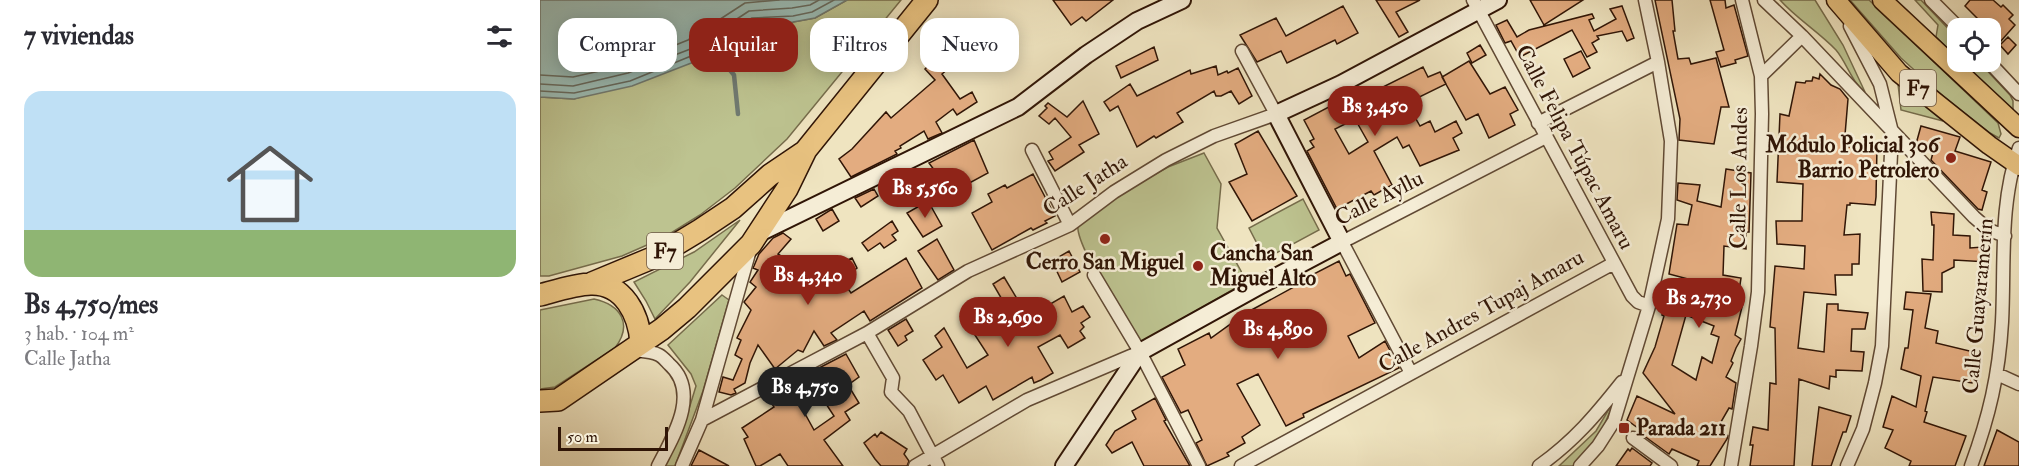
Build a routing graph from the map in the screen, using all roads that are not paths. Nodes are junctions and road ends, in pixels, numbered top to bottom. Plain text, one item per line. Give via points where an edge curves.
1 (927, 0) edge
2 (1182, 0) edge
3 (1498, 0) edge
4 (1645, 0) edge
5 (1742, 0) edge
6 (1764, 0) edge
7 (1834, 0) edge
8 (1882, 0) edge
9 (1931, 0) edge
10 (1475, 6) edge
11 (1949, 18) edge
12 (1802, 36) junction
13 (1242, 51) dead end
14 (1658, 62) junction
15 (1998, 72) edge
16 (1761, 76) junction
17 (2019, 94) edge
18 (1276, 114) junction
19 (1538, 123) junction
20 (2019, 128) edge
21 (1892, 132) junction
22 (1546, 137) junction
23 (807, 150) junction
24 (1032, 150) dead end
25 (2017, 159) edge
26 (1070, 225) junction
27 (2005, 236) junction
28 (754, 239) junction
29 (1342, 242) junction
30 (1614, 263) junction
31 (1094, 275) dead end
32 (592, 283) junction
33 (540, 295) edge
34 (1649, 306) junction
35 (867, 333) junction
36 (636, 346) junction
37 (1140, 352) junction
38 (1411, 373) junction
39 (1997, 374) junction
40 (1626, 377) junction
41 (2019, 384) edge
42 (549, 400) edge
43 (540, 414) edge
44 (702, 420) junction
45 (1633, 438) dead end
46 (935, 461) edge
47 (658, 466) edge
48 (682, 466) edge
49 (915, 466) edge
50 (1064, 466) edge
51 (1199, 466) edge
52 (1241, 466) edge
53 (1539, 466) edge
54 (1580, 466) edge
55 (1671, 466) edge
56 (1731, 466) edge
57 (1847, 466) edge
58 (1971, 466) edge

1 - 23 highway, F7
2 - 28 street via 1128,27 1018,107
3 - 10 street, Calle Jatha
4 - 14 street
5 - 16 street, Calle Los Andes
6 - 12 street
7 - 21 street via 1880,84
7 - 25 main road, F7 via 1899,73 1989,145
8 - 20 main road, F7
9 - 11 street
10 - 18 street, Calle Jatha via 1341,84
10 - 19 street, Calle Felipa Túpac Amaru
12 - 16 street
12 - 21 street
13 - 18 street
14 - 19 street
14 - 34 street via 1671,141 1668,219
15 - 17 street
16 - 56 street, Calle Los Andes via 1758,292
18 - 26 street, Calle Jatha via 1214,136 1166,160
18 - 29 street
19 - 22 street, Calle Felipa Túpac Amaru
21 - 27 street via 1974,217 1989,230
21 - 57 street via 1881,346 1863,429
22 - 29 street, Calle Ayllu
22 - 30 street, Calle Felipa Túpac Amaru
23 - 28 highway, F7
23 - 32 highway, F7 via 700,230 657,256
24 - 26 street
25 - 27 street, Calle Guayaramerín via 2009,185
26 - 35 street, Calle Jatha via 968,271
27 - 39 street, Calle Guayaramerín
28 - 36 highway, F7 via 687,308
28 - 44 street
29 - 37 street, Calle Ayllu
29 - 38 street
30 - 34 street, Calle Felipa Túpac Amaru via 1632,296
30 - 38 street, Calle Andres Tupaj Amaru
31 - 37 street
32 - 33 highway, F7
32 - 36 highway via 624,297 636,318
34 - 40 street
35 - 44 street, Calle Jatha
35 - 46 street via 893,378 891,392 909,411
36 - 42 highway, F7
36 - 47 street via 659,355 674,368 685,397 681,416
37 - 46 street, Calle Ayllu via 1028,400
37 - 50 street
37 - 51 street
38 - 52 street, Calle Andres Tupaj Amaru
39 - 41 street
39 - 58 street, Calle Guayaramerín via 1987,421
40 - 53 street via 1587,426
40 - 54 street via 1614,421
42 - 43 street, F7
44 - 48 street
45 - 55 street
46 - 49 street, Calle Ayllu

